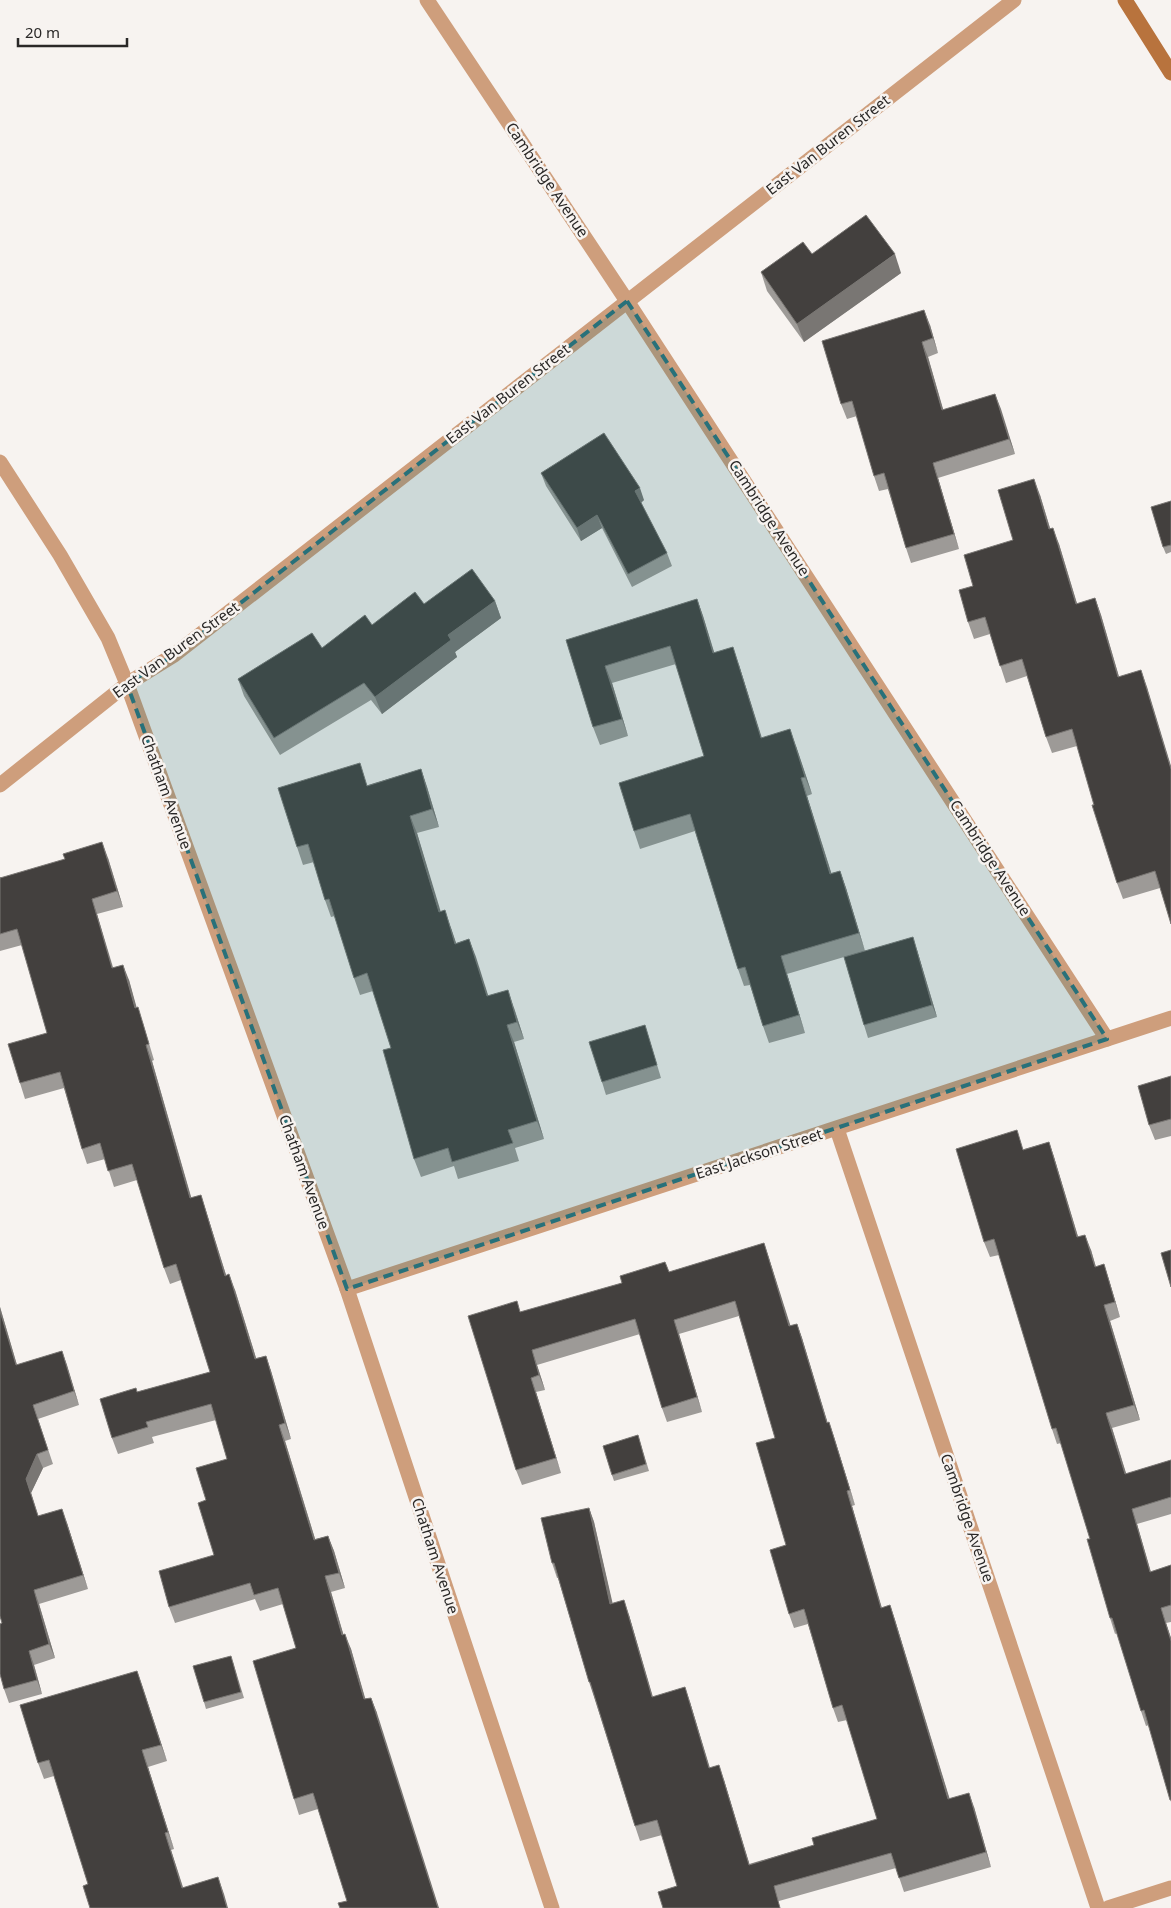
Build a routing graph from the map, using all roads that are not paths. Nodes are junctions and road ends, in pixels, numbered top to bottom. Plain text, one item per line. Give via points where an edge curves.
1 (427, 0) edge
2 (1014, 0) edge
3 (1125, 0) edge
4 (1171, 73) edge
5 (627, 301) junction
6 (0, 462) edge
7 (127, 684) junction
8 (0, 785) edge
9 (1171, 1018) edge
10 (1108, 1038) junction
11 (837, 1129) junction
12 (346, 1289) junction
13 (1171, 1888) edge
14 (552, 1908) edge
15 (1098, 1908) edge
16 (1108, 1908) edge

1 - 5 street, Cambridge Avenue
2 - 5 street, East Van Buren Street
3 - 4 main road
5 - 7 street, East Van Buren Street via 174,655
5 - 10 street, Cambridge Avenue
6 - 7 street, Chatham Avenue via 108,638
7 - 8 street, East Van Buren Street
7 - 12 street, Chatham Avenue
9 - 10 street, East Jackson Street
10 - 11 street, East Jackson Street
11 - 12 street, East Jackson Street
11 - 15 street, Cambridge Avenue
12 - 14 street, Chatham Avenue
13 - 16 street

